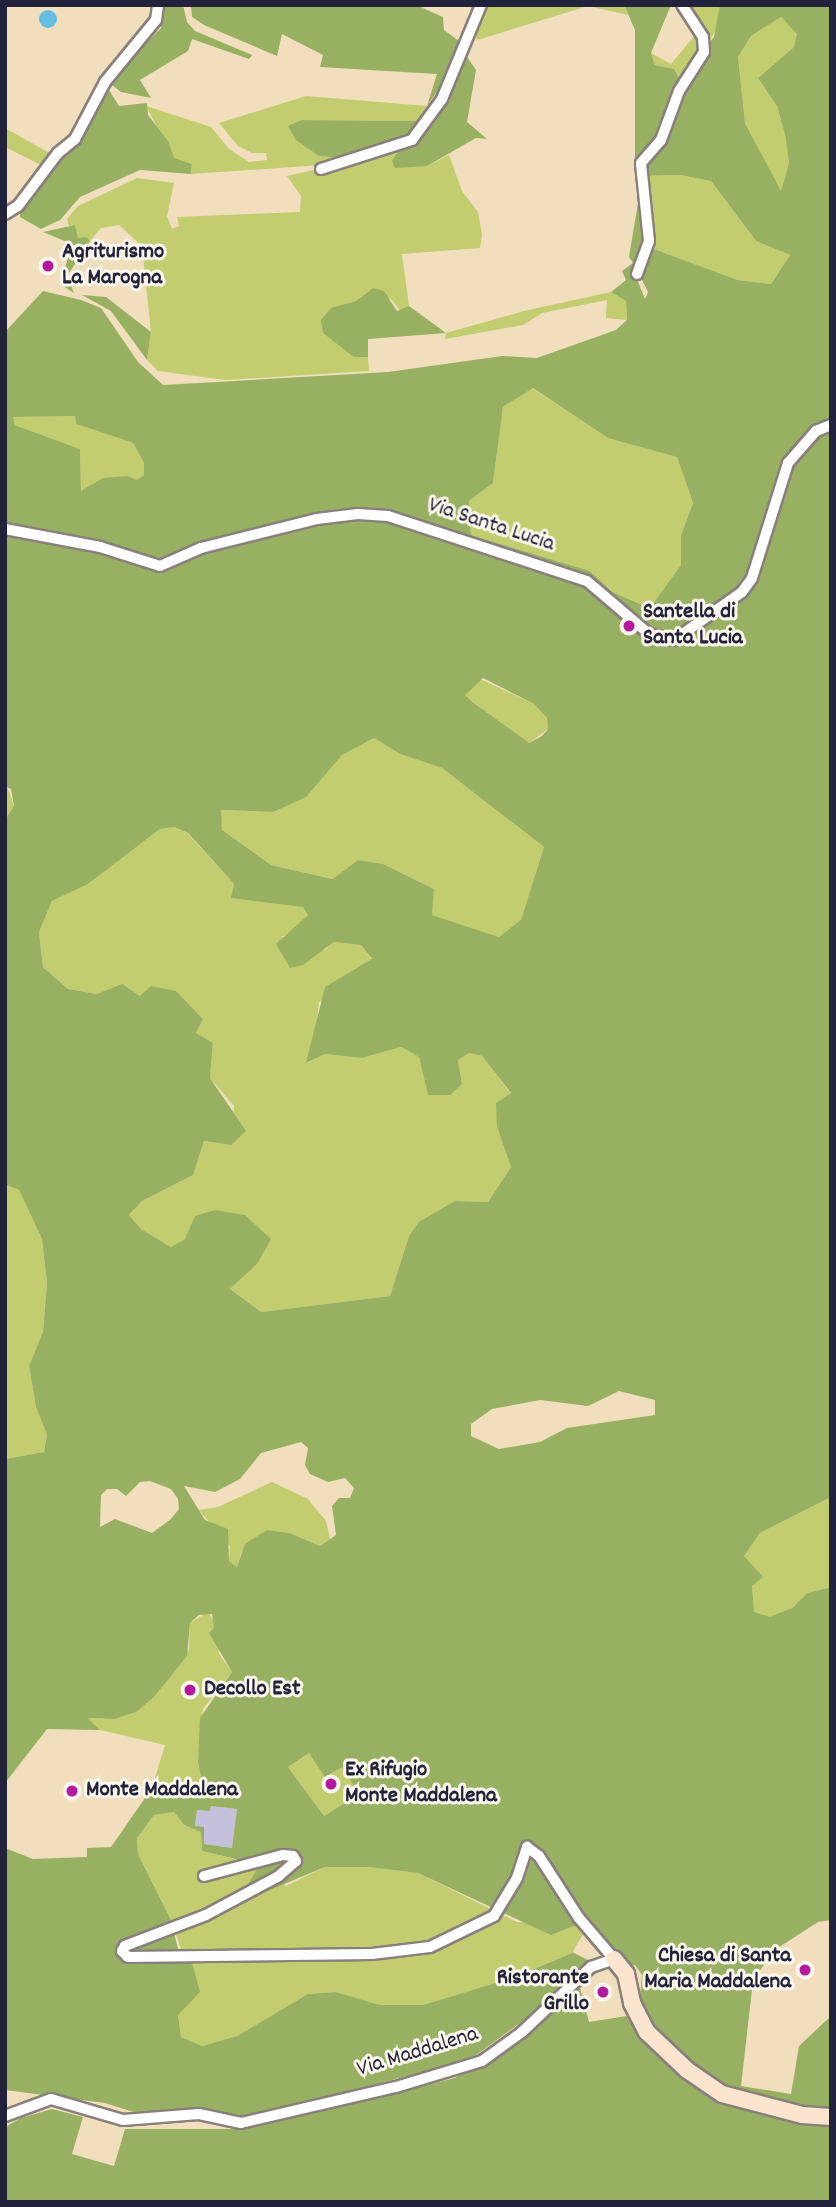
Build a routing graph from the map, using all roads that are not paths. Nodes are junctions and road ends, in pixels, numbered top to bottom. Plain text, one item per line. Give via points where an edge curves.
1 (158, 5) edge
2 (481, 5) edge
3 (682, 5) edge
4 (321, 169) dead end
5 (5, 214) edge
6 (637, 274) dead end
7 (831, 425) edge
8 (5, 529) edge
9 (204, 1876) dead end
10 (614, 1959) junction
11 (5, 2116) edge
12 (831, 2117) edge

1 - 5 street via 156,20 105,82 75,139 58,153 19,206
2 - 4 street via 442,99 412,140
3 - 6 street via 703,37 704,52 679,91 661,140 642,163 649,241
7 - 8 street, Via Santa Lucia via 816,431 788,463 752,578 742,592 674,640 649,634 587,581 388,516 317,519 201,548 160,566 100,547
9 - 10 street via 283,1855 296,1861 279,1877 206,1915 122,1951 128,1957 372,1954 430,1947 494,1916 517,1878 523,1851 530,1847
10 - 11 street, Via Maddalena via 591,1967 522,2032 482,2062 396,2087 241,2123 199,2114 123,2120 51,2099
10 - 12 street via 626,1974 632,2003 648,2032 687,2070 722,2094 802,2115

